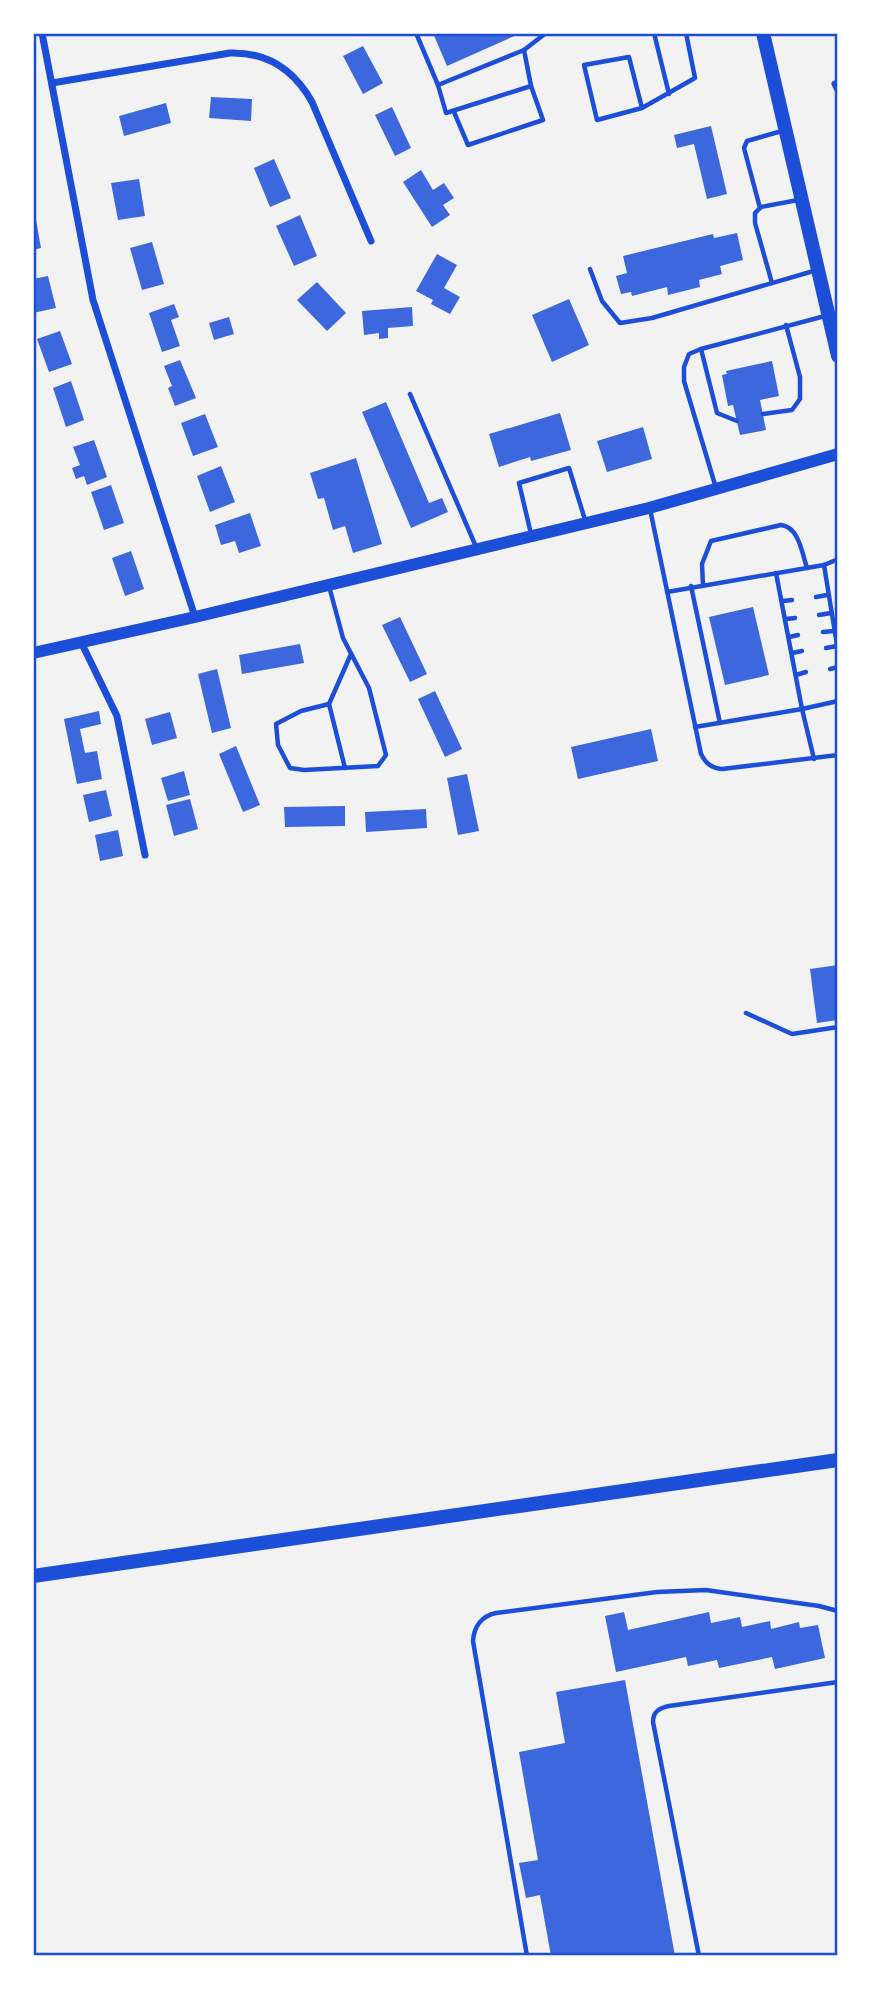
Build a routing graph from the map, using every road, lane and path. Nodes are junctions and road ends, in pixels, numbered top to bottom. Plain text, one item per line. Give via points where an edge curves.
1 (42, 33) edge
2 (416, 33) edge
3 (546, 33) edge
4 (654, 33) edge
5 (686, 33) edge
6 (763, 33) edge
7 (524, 50) junction
8 (52, 83) junction
9 (438, 85) junction
10 (531, 86) junction
11 (669, 94) junction
12 (642, 108) junction
13 (454, 112) junction
14 (786, 130) junction
15 (802, 199) junction
16 (760, 208) junction
17 (371, 241) dead end
18 (590, 269) dead end
19 (818, 270) junction
20 (772, 283) junction
21 (828, 315) junction
22 (786, 325) junction
23 (701, 349) junction
24 (838, 356) edge
25 (410, 394) dead end
26 (763, 414) dead end
27 (737, 421) dead end
28 (838, 454) edge
29 (716, 489) junction
30 (649, 508) junction
31 (586, 524) junction
32 (531, 537) junction
33 (477, 550) junction
34 (838, 558) edge
35 (824, 565) junction
36 (807, 568) junction
37 (776, 573) junction
38 (329, 585) junction
39 (703, 585) junction
40 (691, 586) junction
41 (667, 592) junction
42 (827, 595) junction
43 (816, 597) dead end
44 (792, 600) dead end
45 (783, 601) junction
46 (831, 613) junction
47 (819, 615) dead end
48 (195, 617) junction
49 (795, 618) dead end
50 (786, 619) junction
51 (834, 631) junction
52 (823, 632) dead end
53 (798, 635) dead end
54 (789, 636) junction
55 (81, 641) junction
56 (826, 648) dead end
57 (837, 649) edge
58 (802, 651) dead end
59 (33, 653) edge
60 (792, 653) junction
61 (351, 654) junction
62 (838, 667) edge
63 (830, 668) dead end
64 (806, 672) dead end
65 (796, 675) junction
66 (838, 701) edge
67 (328, 704) junction
68 (802, 709) junction
69 (720, 723) junction
70 (695, 727) junction
71 (838, 755) edge
72 (814, 759) junction
73 (345, 768) junction
74 (145, 855) dead end
75 (746, 1013) dead end
76 (838, 1027) edge
77 (838, 1460) edge
78 (33, 1576) edge
79 (838, 1611) edge
80 (838, 1682) edge
81 (527, 1956) edge
82 (699, 1956) edge

1 - 8 street
2 - 9 lane
3 - 7 lane
4 - 11 lane
5 - 11 lane via 695,78
6 - 14 main road
7 - 9 lane
7 - 10 lane
8 - 17 street via 230,53 274,61 307,92
8 - 48 street via 93,300
9 - 13 lane via 446,113
10 - 13 lane
10 - 13 lane via 543,120 468,145
11 - 12 lane
12 - 12 lane via 597,120 584,65 629,57
14 - 15 main road
14 - 16 lane via 747,141 744,148
15 - 16 lane
15 - 19 main road
16 - 20 lane via 755,223
18 - 20 lane via 601,301 620,323
19 - 20 lane
19 - 21 main road
21 - 22 lane
21 - 24 main road
22 - 23 lane
22 - 26 lane via 800,377 800,399 792,410
23 - 27 lane via 717,413
23 - 29 lane via 689,354 684,381
25 - 33 lane
28 - 29 street
29 - 30 street
30 - 31 street
30 - 41 lane
31 - 32 street
31 - 32 lane via 569,468 519,483
32 - 33 street
33 - 38 street
34 - 35 lane
35 - 36 lane
35 - 42 lane
36 - 37 lane
36 - 39 lane via 795,532 780,525 711,541 702,564
37 - 39 lane
37 - 45 lane
38 - 48 street
38 - 61 lane
39 - 40 lane
40 - 41 lane
40 - 69 lane
41 - 70 lane
42 - 43 lane
42 - 46 lane
44 - 45 lane
45 - 50 lane
46 - 47 lane
46 - 51 lane
48 - 55 street
49 - 50 lane
50 - 54 lane
51 - 52 lane
51 - 57 lane
53 - 54 lane
54 - 60 lane
55 - 59 street
55 - 74 street via 117,716
56 - 57 lane
58 - 60 lane
60 - 65 lane
61 - 67 lane
61 - 73 lane via 369,688 387,755 378,766
62 - 63 lane
64 - 65 lane
65 - 68 lane
66 - 68 lane
67 - 73 lane
67 - 73 lane via 276,724 278,746 290,768
68 - 69 lane
68 - 72 lane
69 - 70 lane
70 - 72 lane via 702,756 717,769
71 - 72 lane
75 - 76 lane via 792,1034
77 - 78 main road
79 - 81 lane via 681,1590 496,1613 478,1624 473,1641
80 - 82 lane via 670,1706 655,1713 653,1722

